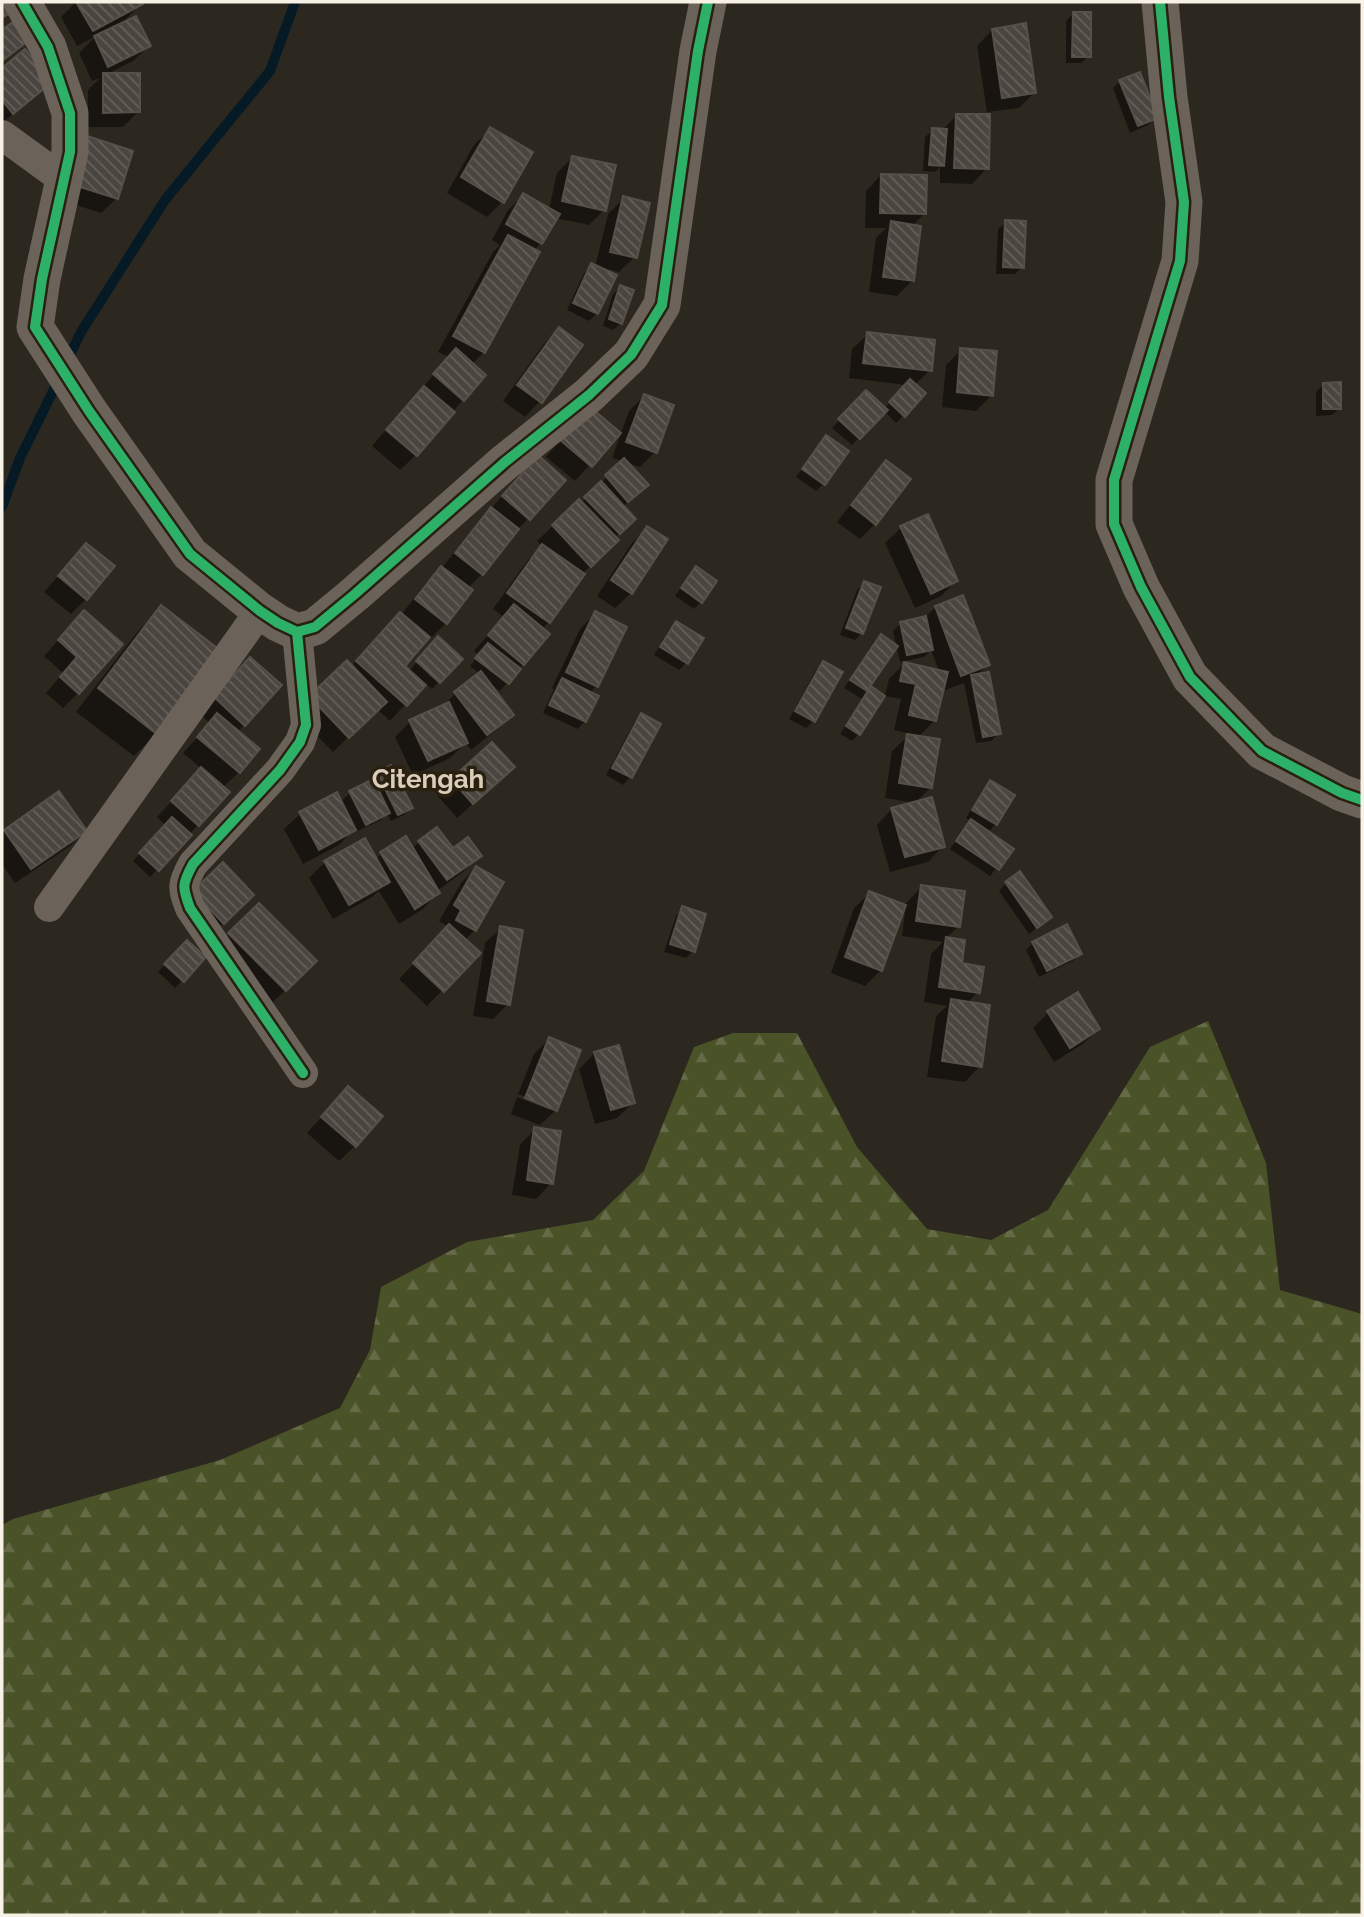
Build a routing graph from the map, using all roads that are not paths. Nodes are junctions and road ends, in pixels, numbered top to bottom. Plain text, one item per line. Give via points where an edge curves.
1 (22, 2) edge
2 (708, 2) edge
3 (1160, 2) edge
4 (2, 135) edge
5 (64, 180) junction
6 (260, 611) junction
7 (297, 632) junction
8 (1362, 800) edge
9 (49, 908) dead end
10 (303, 1073) dead end

1 - 5 street via 48,47 70,113
2 - 7 street via 662,305 631,355 589,396 505,462 355,594 314,627
3 - 8 street via 1184,202 1180,261 1114,480 1114,524 1141,587 1190,677 1262,751
4 - 5 street
5 - 6 street via 35,327 190,554
6 - 7 street
6 - 9 street
7 - 10 street via 306,725 300,742 183,881 190,908

